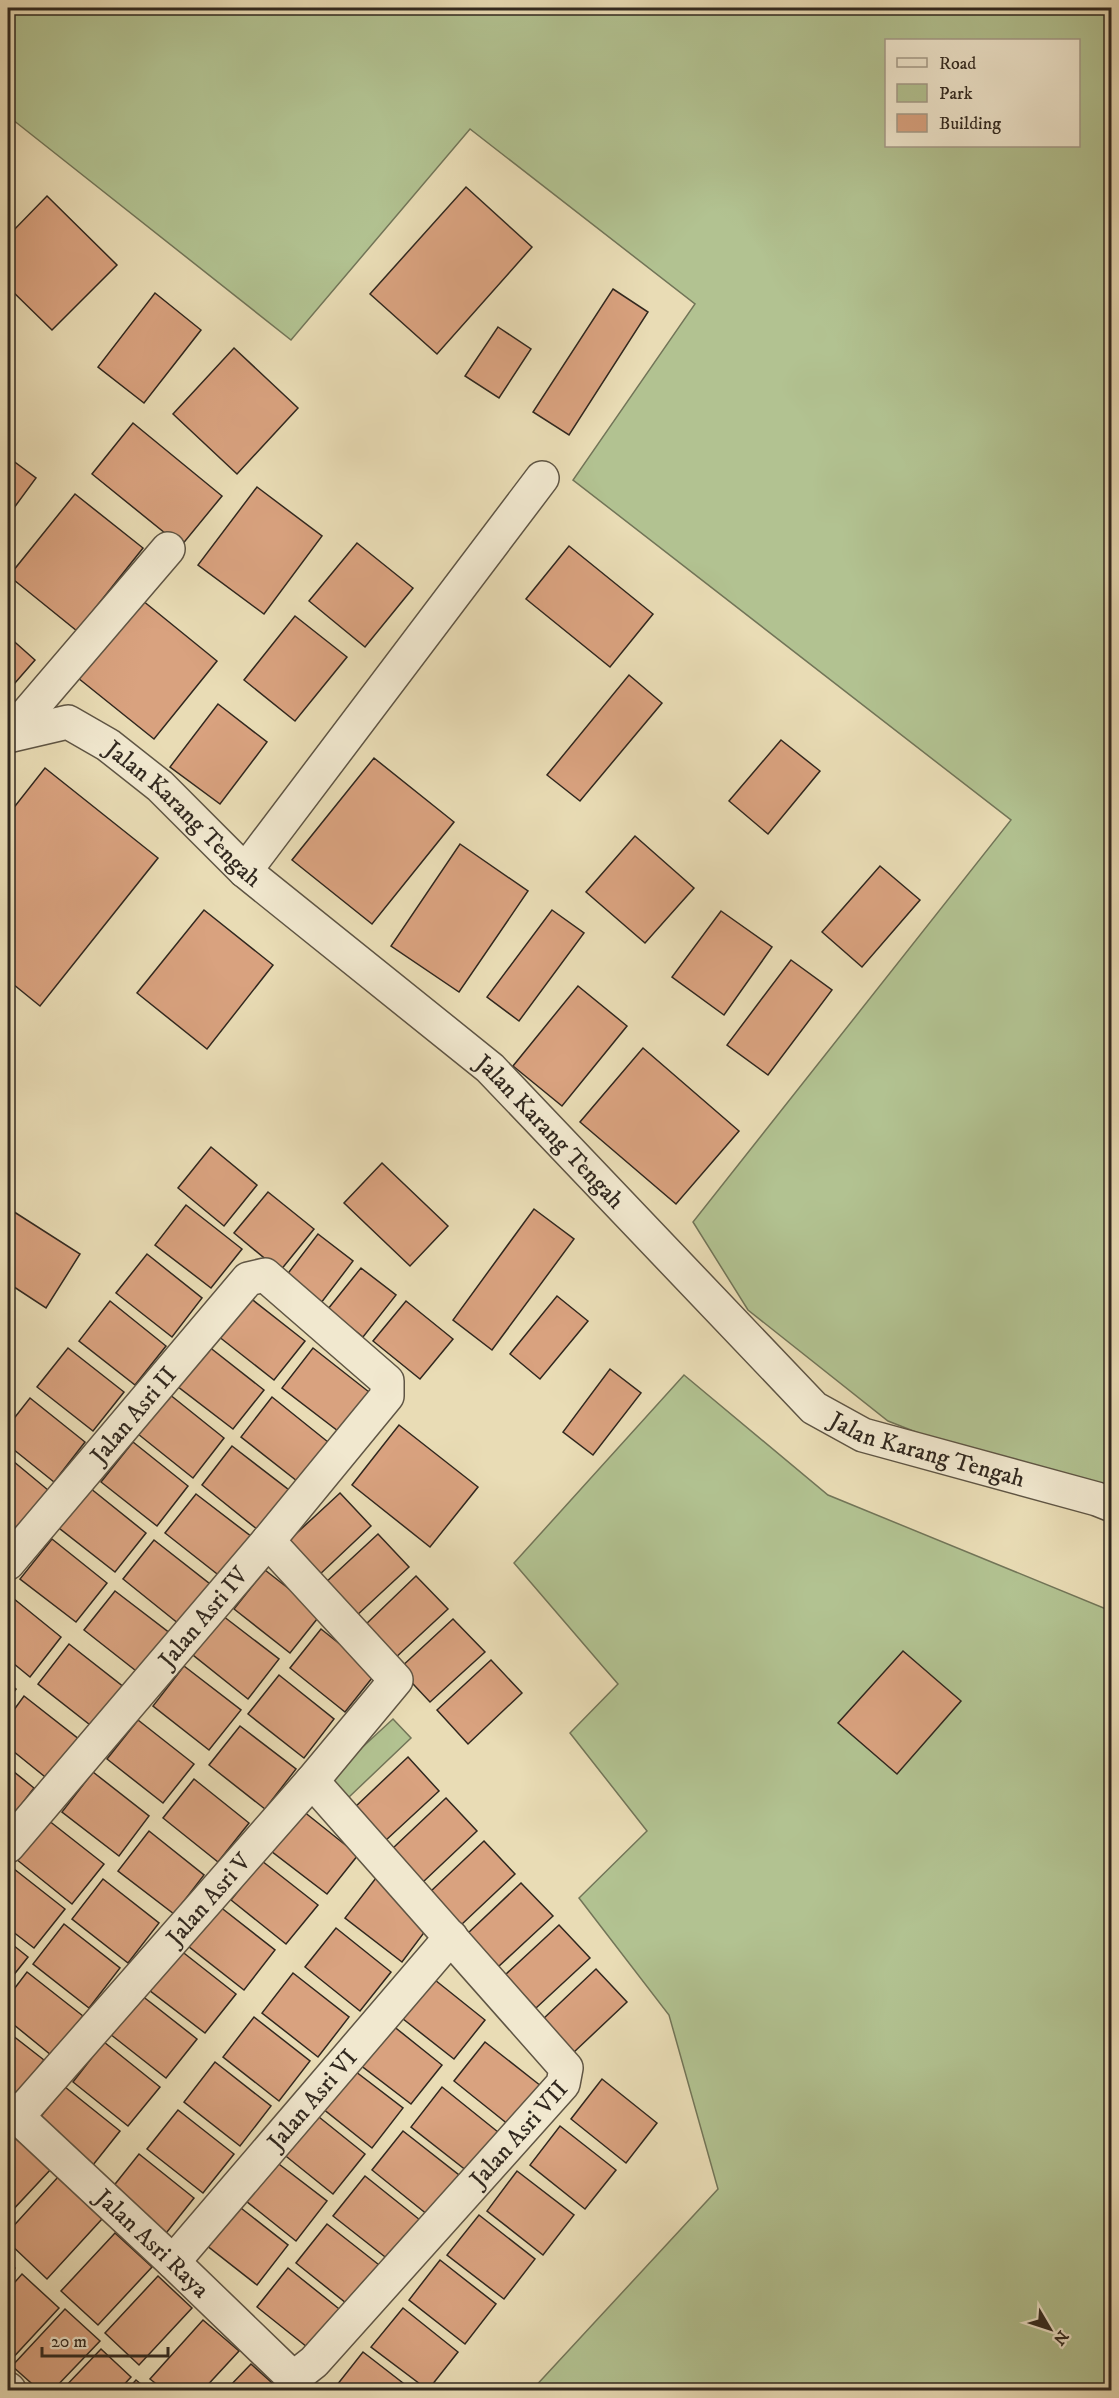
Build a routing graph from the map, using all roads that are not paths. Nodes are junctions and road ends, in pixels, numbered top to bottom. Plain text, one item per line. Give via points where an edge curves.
1 (542, 478) dead end
2 (168, 549) dead end
3 (8, 736) edge
4 (246, 871) junction
5 (387, 1381) joint
6 (1112, 1506) edge
7 (268, 1541) junction
8 (8, 1563) edge
9 (312, 1781) junction
10 (8, 1846) edge
11 (451, 1937) junction
12 (12, 2112) edge
13 (174, 2262) junction
14 (300, 2373) joint

1 - 4 street
2 - 3 street
3 - 4 street, Jalan Karang Tengah via 68,722 108,745 160,786
4 - 6 street, Jalan Karang Tengah via 490,1068 814,1408 863,1435
5 - 7 street, Jalan Asri IV via 387,1396
5 - 8 street, Jalan Asri II via 265,1275 248,1279
7 - 9 street, Jalan Asri V via 396,1680
7 - 10 street, Jalan Asri IV
9 - 11 street, Jalan Asri VII
9 - 12 street, Jalan Asri V
11 - 13 street, Jalan Asri VI
11 - 14 street, Jalan Asri VII via 566,2068 563,2084
12 - 13 street, Jalan Asri Raya
13 - 14 street, Jalan Asri Raya via 288,2373

